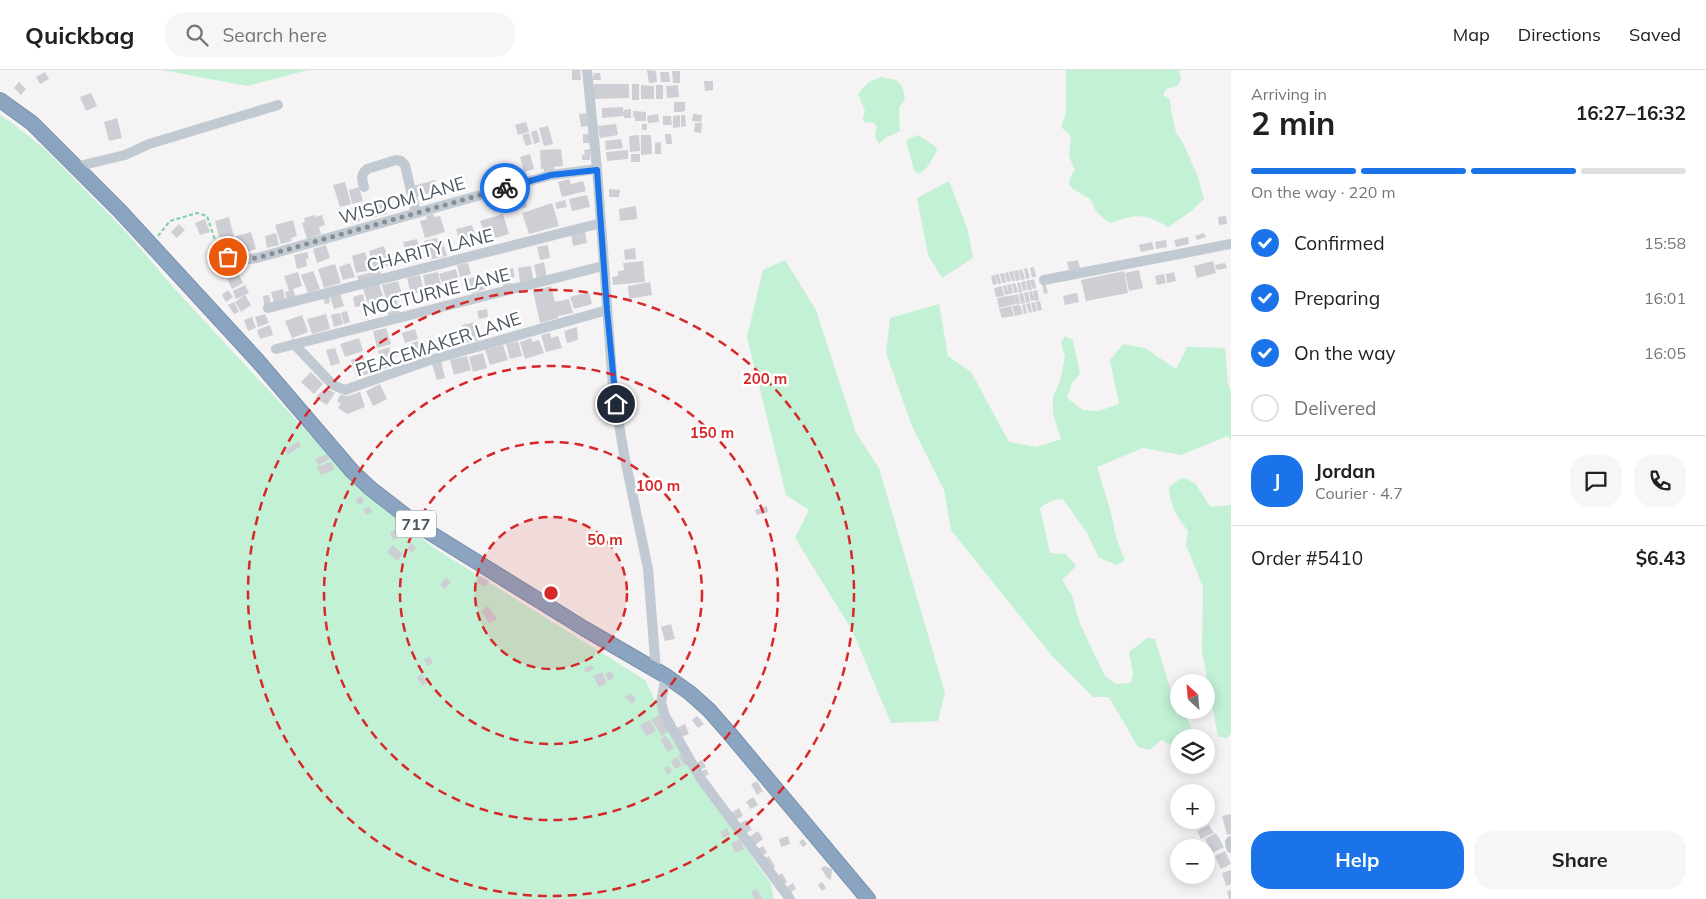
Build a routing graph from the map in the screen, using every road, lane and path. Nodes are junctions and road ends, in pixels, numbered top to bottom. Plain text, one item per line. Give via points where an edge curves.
1 (586, 70) edge
2 (0, 100) edge
3 (278, 105) dead end
4 (75, 167) junction
5 (597, 170) junction
6 (364, 187) dead end
7 (416, 213) junction
8 (601, 223) junction
9 (1231, 244) edge
10 (152, 245) junction
11 (218, 249) joint
12 (604, 266) junction
13 (1044, 280) dead end
14 (268, 308) dead end
15 (607, 310) junction
16 (294, 344) junction
17 (276, 349) dead end
18 (661, 673) junction
19 (1231, 840) edge
20 (1231, 848) edge
21 (790, 899) edge
22 (868, 899) edge

1 - 5 street
2 - 4 highway, 717 via 32,123
3 - 4 street via 149,144 125,155
4 - 10 highway, 717
5 - 7 street, WISDOM LANE via 551,175
5 - 8 street
6 - 7 street via 362,177 367,169 401,161 405,165
7 - 11 street, WISDOM LANE via 257,258 242,260 228,257
8 - 12 street
8 - 14 street, CHARITY LANE
9 - 13 street
10 - 11 path via 170,221 197,213 208,216
10 - 18 highway, 717 via 370,488 419,526
12 - 15 street
12 - 16 street, NOCTURNE LANE
15 - 16 street, PEACEMAKER LANE via 427,361 345,390 333,385
15 - 18 street via 615,397 648,569
16 - 17 street, NOCTURNE LANE
18 - 21 street via 661,702 665,716 701,779
18 - 22 highway, 717 via 708,710
19 - 20 street

